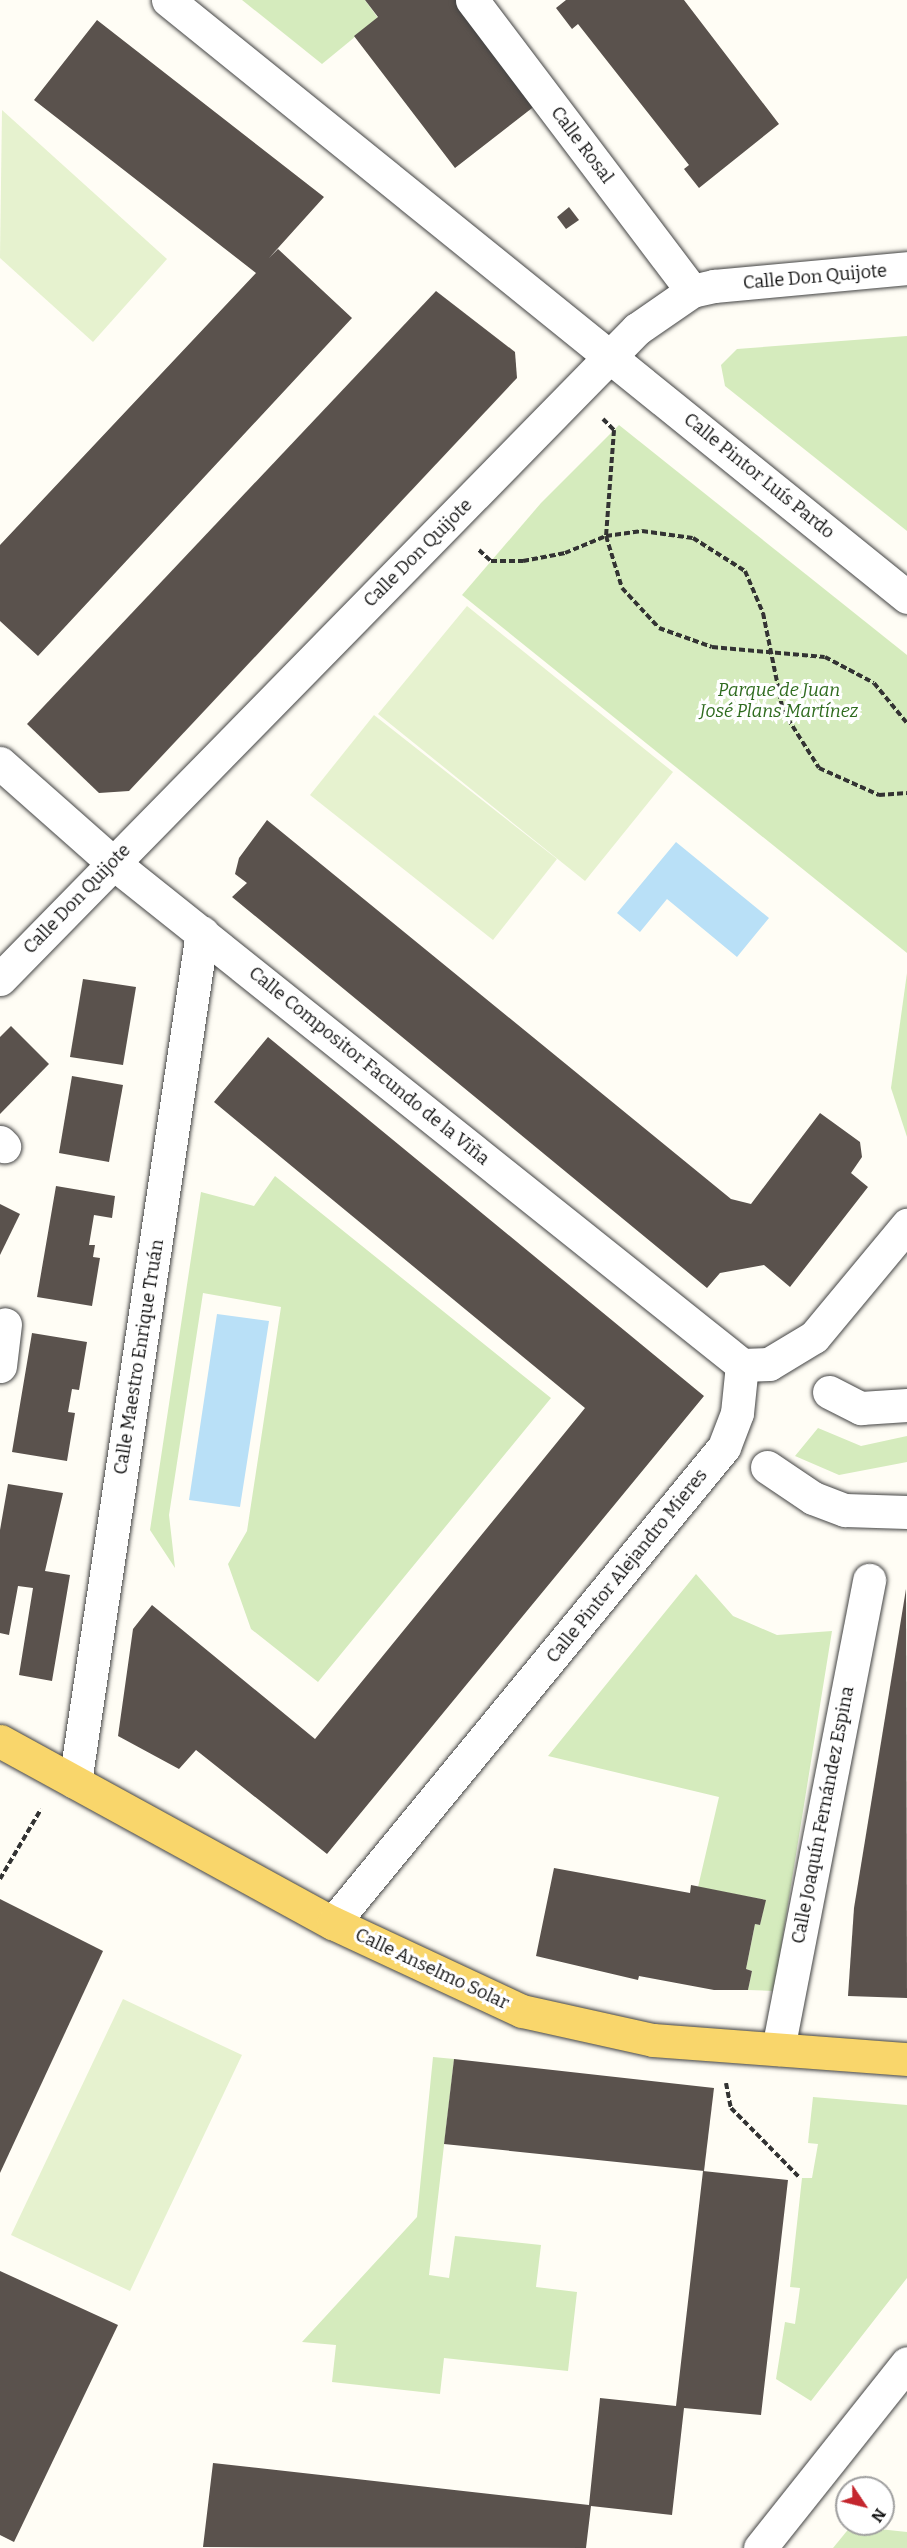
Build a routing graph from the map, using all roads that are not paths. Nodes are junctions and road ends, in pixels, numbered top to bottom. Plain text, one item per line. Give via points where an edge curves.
1 (168, 0) edge
2 (472, 0) edge
3 (907, 268) edge
4 (692, 291) junction
5 (610, 355) junction
6 (907, 597) edge
7 (0, 763) edge
8 (112, 862) junction
9 (202, 932) junction
10 (0, 979) edge
11 (907, 1225) edge
12 (5, 1324) dead end
13 (742, 1365) junction
14 (0, 1366) edge
15 (829, 1392) dead end
16 (907, 1404) edge
17 (767, 1467) dead end
18 (907, 1512) edge
19 (869, 1580) dead end
20 (0, 1742) edge
21 (75, 1782) junction
22 (333, 1923) junction
23 (778, 2049) junction
24 (907, 2059) edge
25 (907, 2363) edge
26 (760, 2548) edge

1 - 5 street, Calle Pintor Luís Pardo
2 - 4 street, Calle Rosal
3 - 4 street, Calle Don Quijote
4 - 5 street, Calle Don Quijote via 637,329
5 - 6 street, Calle Pintor Luís Pardo
5 - 8 street, Calle Don Quijote
7 - 8 street, Calle Compositor Facundo de la Viña
8 - 9 street, Calle Compositor Facundo de la Viña
8 - 10 street, Calle Don Quijote
9 - 13 street, Calle Compositor Facundo de la Viña
9 - 21 street, Calle Maestro Enrique Truán
11 - 13 street via 814,1337 769,1364
12 - 14 street
13 - 22 street, Calle Pintor Alejandro Mieres via 737,1413 724,1447
15 - 16 street via 861,1408
17 - 18 street via 813,1498 845,1510
19 - 23 street, Calle Joaquín Fernández Espina
20 - 21 main road, Calle Anselmo Solar
21 - 22 main road, Calle Anselmo Solar
22 - 23 main road, Calle Anselmo Solar via 522,2011 652,2040
23 - 24 main road, Calle Anselmo Solar
25 - 26 street

